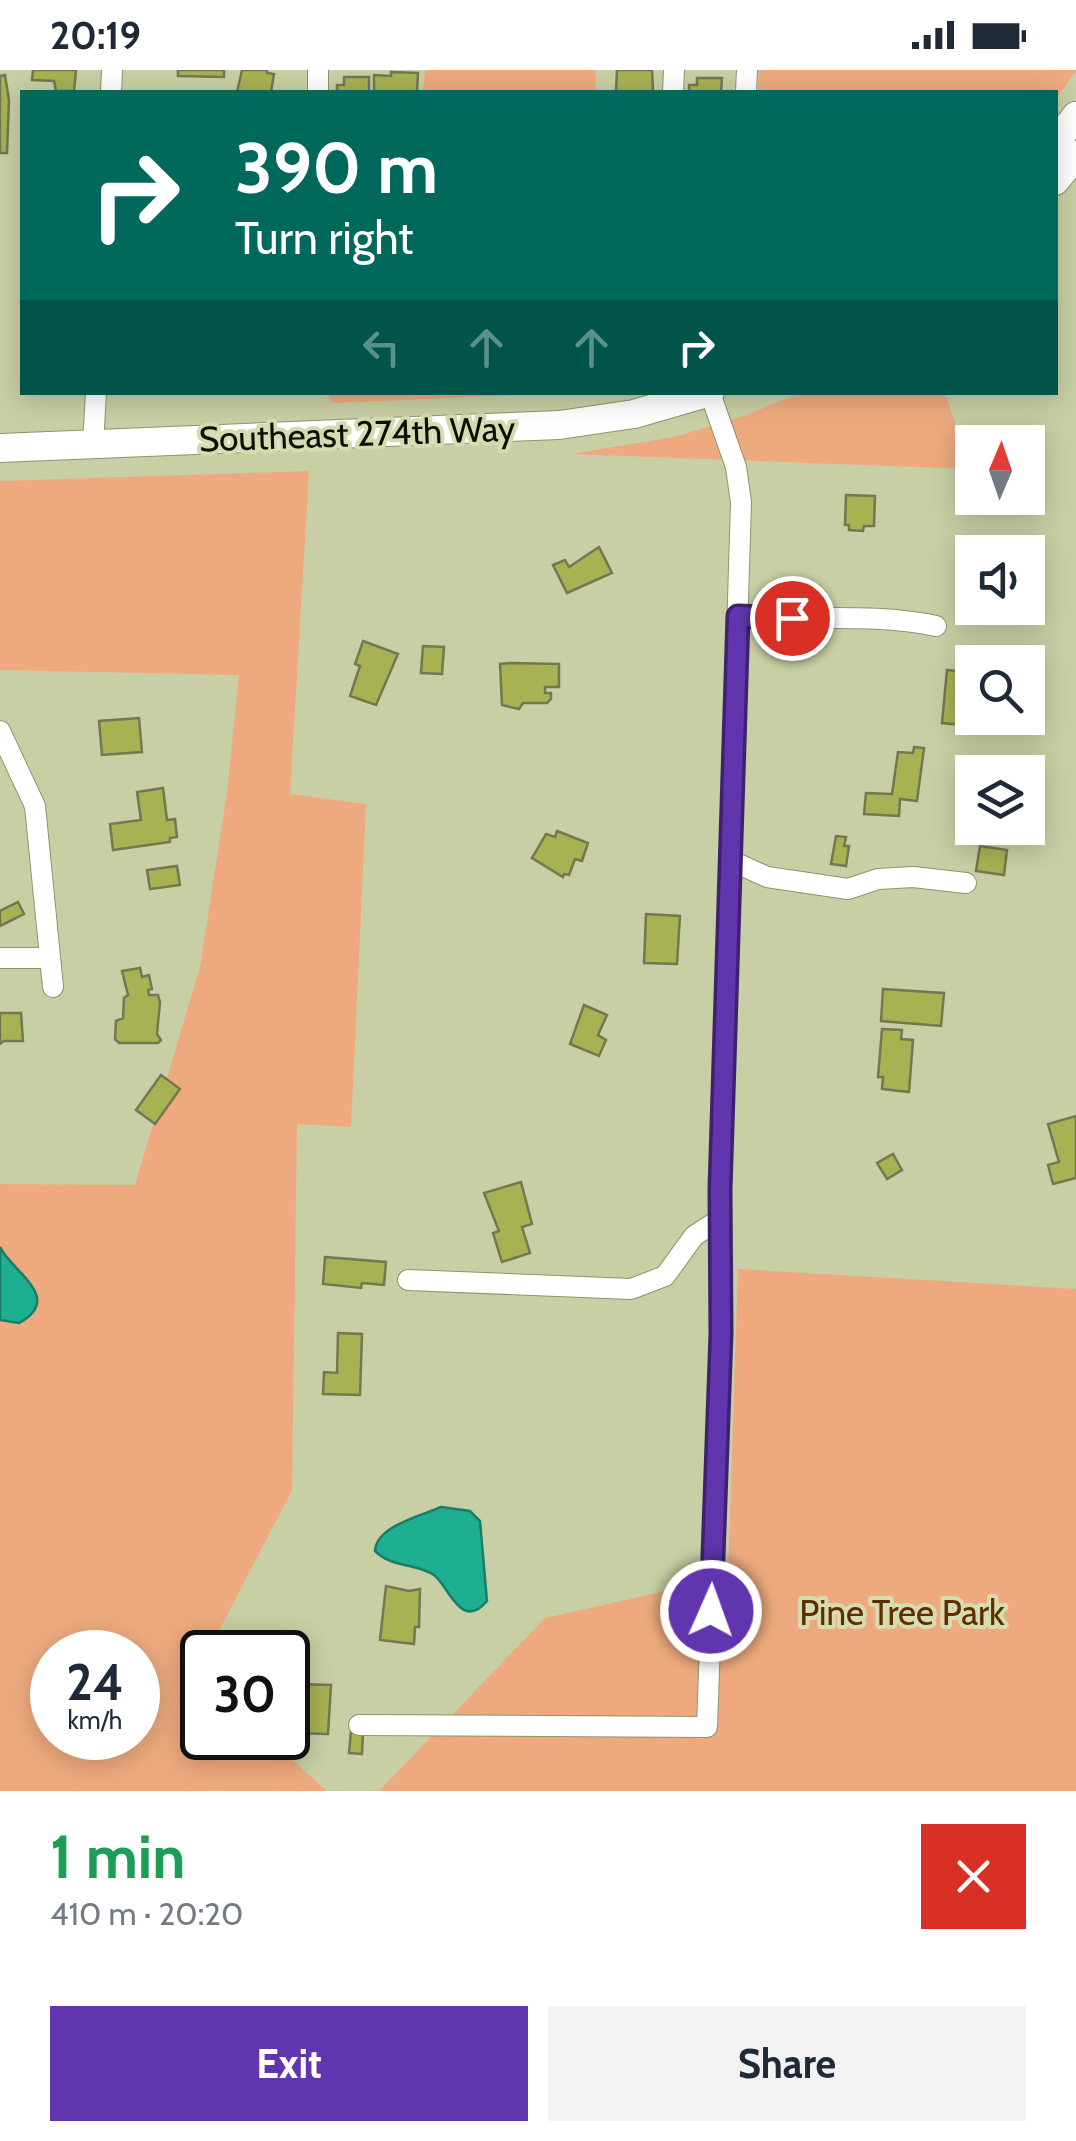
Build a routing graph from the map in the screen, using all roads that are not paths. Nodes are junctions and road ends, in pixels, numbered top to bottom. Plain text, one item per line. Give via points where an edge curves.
1 (1076, 116) edge
2 (1058, 139) edge
3 (1076, 155) edge
4 (1058, 178) edge
5 (96, 395) edge
6 (703, 395) edge
7 (711, 395) edge
8 (93, 444) junction
9 (0, 448) edge
10 (738, 616) junction
11 (936, 626) dead end
12 (0, 731) edge
13 (732, 861) junction
14 (966, 883) dead end
15 (0, 958) edge
16 (50, 958) junction
17 (53, 987) dead end
18 (720, 1219) junction
19 (408, 1280) dead end
20 (360, 1724) dead end

1 - 2 main road
3 - 4 main road
5 - 8 street
6 - 8 main road, Southeast 274th Way via 559,426
7 - 10 street via 741,502
8 - 9 main road, Southeast 274th Way
10 - 11 street
10 - 13 street
12 - 16 street via 34,806
13 - 14 street via 767,877 848,888 912,877
13 - 18 street
15 - 16 street
16 - 17 street
18 - 19 street via 694,1236 665,1276 631,1289
18 - 20 street via 707,1727

